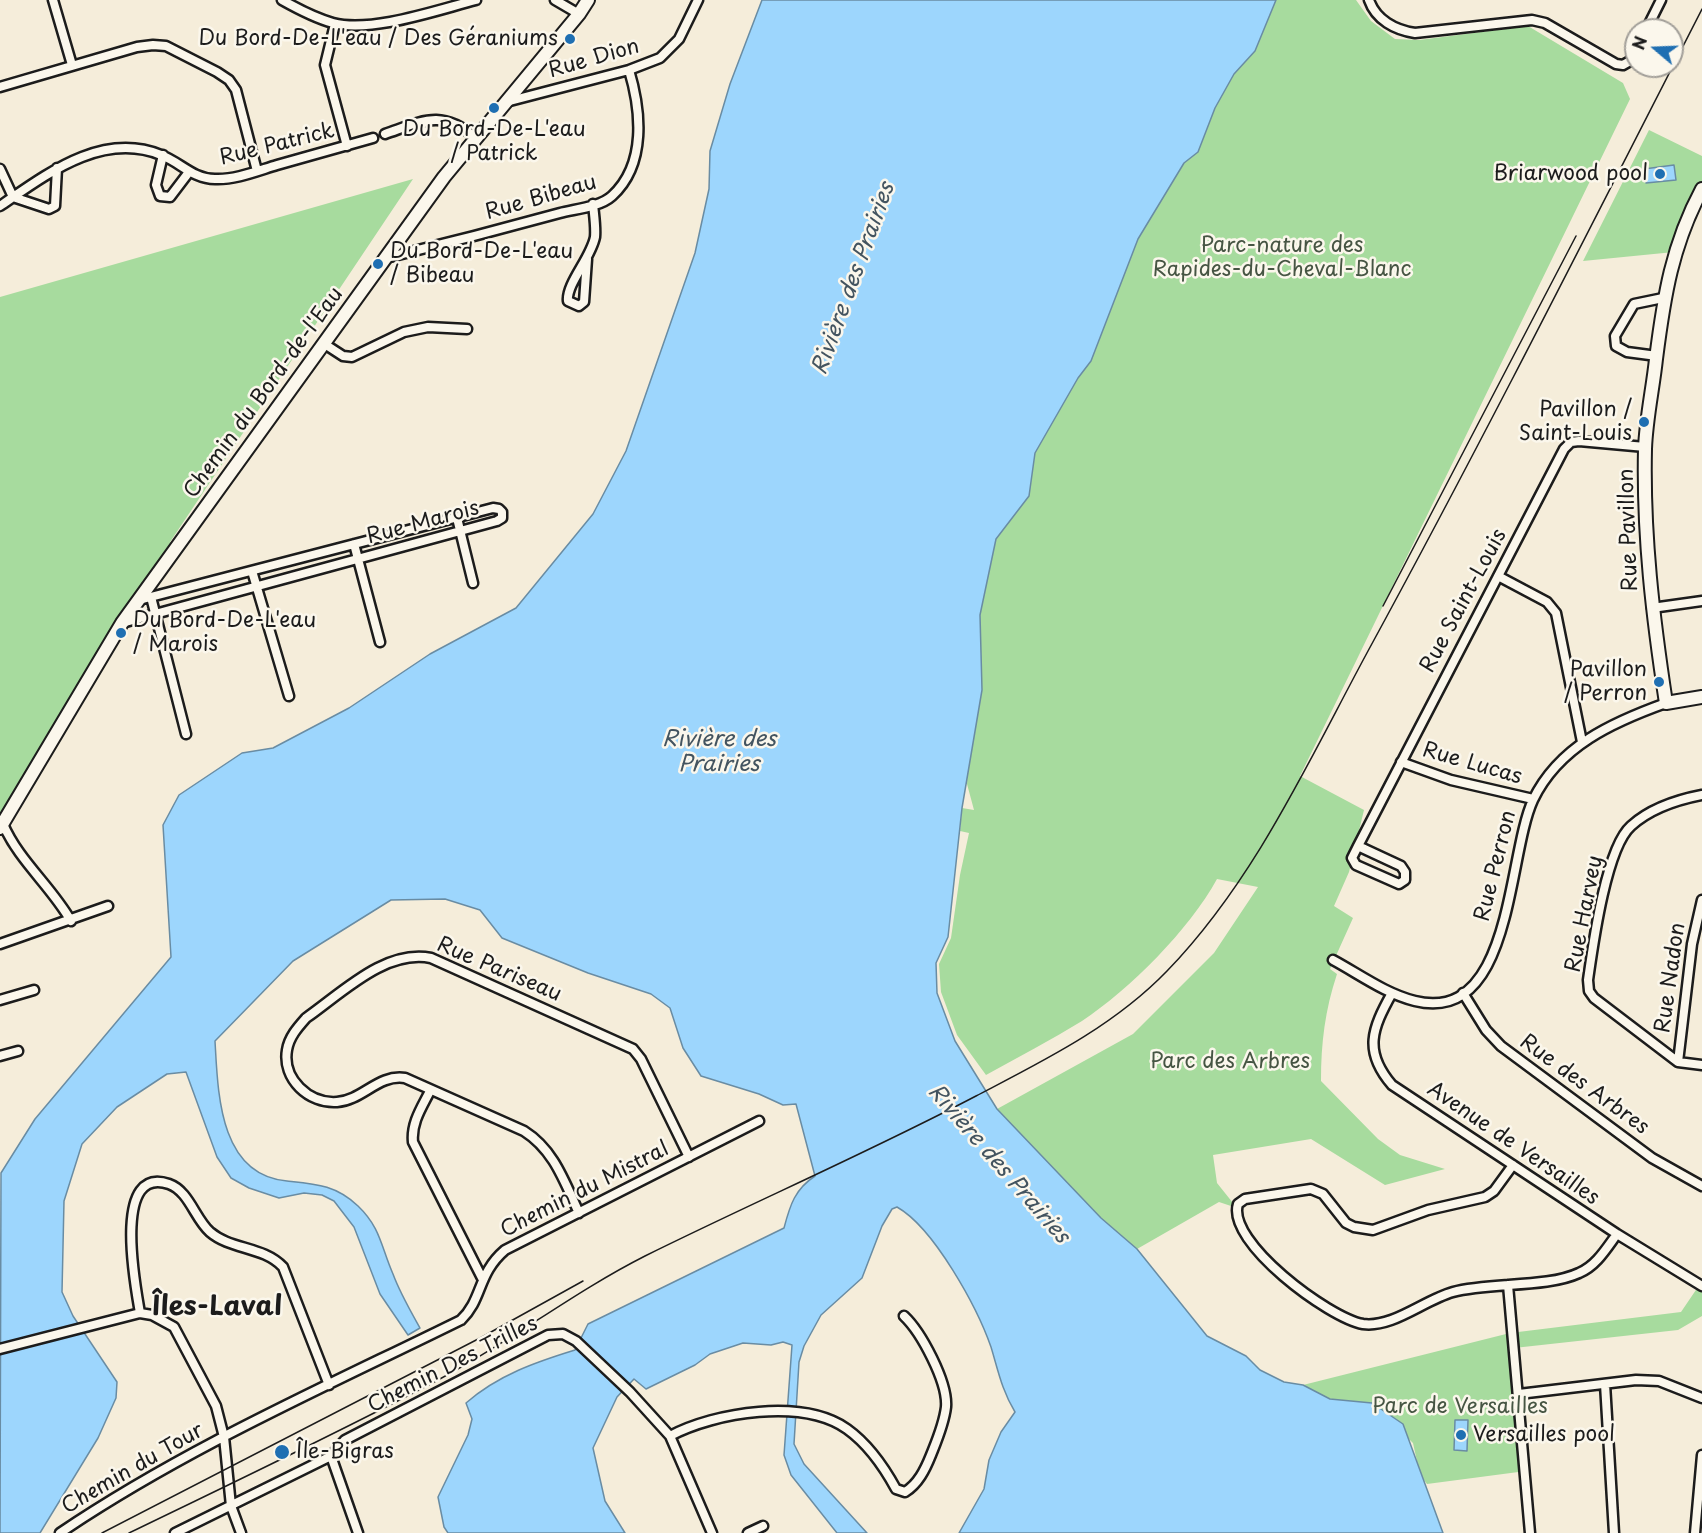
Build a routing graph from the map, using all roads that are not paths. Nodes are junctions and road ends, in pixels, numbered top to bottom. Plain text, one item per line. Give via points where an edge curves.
1 (53, 0) edge
2 (282, 0) edge
3 (436, 0) edge
4 (476, 0) edge
5 (555, 0) edge
6 (698, 0) edge
7 (1369, 0) edge
8 (1661, 0) edge
9 (586, 1) edge
10 (438, 10) junction
11 (579, 14) junction
12 (1652, 18) edge
13 (335, 24) junction
14 (1624, 64) edge
15 (72, 65) junction
16 (629, 70) junction
17 (0, 87) edge
18 (505, 102) junction
19 (385, 134) dead end
20 (374, 138) dead end
21 (476, 138) junction
22 (346, 146) junction
23 (163, 155) junction
24 (57, 168) junction
25 (0, 169) edge
26 (257, 171) junction
27 (189, 172) junction
28 (1702, 189) edge
29 (13, 197) junction
30 (593, 204) junction
31 (0, 206) edge
32 (1698, 206) edge
33 (386, 258) junction
34 (587, 259) junction
35 (1663, 298) junction
36 (467, 328) dead end
37 (323, 344) junction
38 (1657, 356) junction
39 (1646, 447) junction
40 (457, 518) junction
41 (461, 531) junction
42 (354, 544) junction
43 (358, 559) junction
44 (252, 571) junction
45 (1498, 576) junction
46 (473, 583) dead end
47 (256, 587) junction
48 (145, 599) junction
49 (1702, 601) edge
50 (1652, 608) junction
51 (155, 614) junction
52 (122, 623) junction
53 (380, 642) dead end
54 (289, 696) dead end
55 (1702, 697) edge
56 (1666, 703) junction
57 (186, 734) dead end
58 (1582, 742) junction
59 (1401, 762) junction
60 (1702, 795) edge
61 (1533, 799) junction
62 (1, 826) edge
63 (0, 845) edge
64 (12, 845) junction
65 (1358, 846) junction
66 (1702, 900) edge
67 (108, 906) dead end
68 (71, 921) junction
69 (0, 944) edge
70 (1333, 960) dead end
71 (34, 990) dead end
72 (1392, 993) junction
73 (1463, 993) junction
74 (0, 1000) edge
75 (18, 1051) dead end
76 (0, 1056) edge
77 (1678, 1062) junction
78 (1702, 1065) edge
79 (430, 1091) junction
80 (759, 1121) dead end
81 (689, 1157) junction
82 (1514, 1165) junction
83 (1702, 1186) edge
84 (579, 1213) junction
85 (1617, 1234) junction
86 (482, 1278) junction
87 (1508, 1285) junction
88 (1702, 1286) edge
89 (140, 1313) junction
90 (904, 1316) dead end
91 (0, 1349) edge
92 (1605, 1384) junction
93 (329, 1385) junction
94 (1518, 1394) junction
95 (1702, 1398) edge
96 (670, 1436) junction
97 (224, 1437) junction
98 (1702, 1455) edge
99 (331, 1456) junction
100 (231, 1506) junction
101 (764, 1526) dead end
102 (60, 1533) edge
103 (175, 1533) edge
104 (241, 1533) edge
105 (358, 1533) edge
106 (712, 1533) edge
107 (748, 1533) edge
108 (1530, 1533) edge
109 (1614, 1533) edge
110 (1695, 1533) edge

1 - 15 street
2 - 13 street
3 - 10 street
4 - 10 street
5 - 11 street
6 - 16 street, Rue Dion via 679,39 660,58
7 - 14 street via 1389,26 1400,31 1415,33 1532,20 1545,23 1616,64
8 - 12 street
9 - 11 street, Chemin du Bord-de-l'Eau
10 - 13 street via 372,24
11 - 18 street, Chemin du Bord-de-l'Eau
13 - 22 street via 325,65
15 - 17 street
15 - 26 street via 153,45 166,46 217,72 236,90
16 - 18 street, Rue Dion
16 - 30 street, Rue Bibeau via 639,112 640,132 634,156 627,176 611,197
18 - 21 street, Chemin du Bord-de-l'Eau
19 - 21 street via 440,118 456,123
20 - 22 street, Rue Patrick
21 - 33 street, Chemin du Bord-de-l'Eau
22 - 26 street, Rue Patrick
23 - 24 street, Rue Patrick via 130,146 97,151
23 - 27 street, Rue Patrick
23 - 27 street via 156,185 160,196 170,197
24 - 29 street, Rue Patrick
24 - 29 street via 55,206 40,208
25 - 29 street
26 - 27 street, Rue Patrick via 217,179
28 - 32 street, Rue Pavillon
29 - 31 street, Rue Patrick
30 - 33 street, Rue Bibeau
30 - 34 street via 595,237
32 - 35 street, Rue Pavillon via 1674,252
33 - 37 street, Chemin du Bord-de-l'Eau
34 - 34 street via 567,294 572,305 584,302
35 - 38 street, Rue Pavillon
35 - 38 street via 1634,304 1615,336 1616,346 1627,352
36 - 37 street via 428,327 404,332 352,357
37 - 48 street, Chemin du Bord-de-l'Eau
38 - 39 street, Rue Pavillon
39 - 45 street, Rue Saint-Louis via 1571,442
39 - 50 street, Rue Pavillon via 1646,535
40 - 41 street
40 - 41 street, Rue Marois via 493,508 502,512 497,521
40 - 42 street, Rue Marois
41 - 43 street, Rue Marois
41 - 46 street
42 - 43 street
42 - 44 street, Rue Marois
43 - 47 street, Rue Marois
43 - 53 street
44 - 47 street
44 - 48 street, Rue Marois
45 - 58 street via 1547,602 1556,613
45 - 59 street, Rue Saint-Louis
47 - 51 street, Rue Marois
47 - 54 street
48 - 51 street
48 - 52 street, Chemin du Bord-de-l'Eau
49 - 50 street
50 - 56 street, Rue Pavillon
51 - 52 street, Rue Marois
51 - 57 street
52 - 62 street, Chemin du Bord-de-l'Eau
55 - 56 street, Rue Perron
56 - 58 street, Rue Perron via 1617,720
58 - 61 street, Rue Perron
59 - 61 street, Rue Lucas via 1451,780
59 - 65 street, Rue Saint-Louis
60 - 77 street, Rue Harvey via 1676,800 1650,812 1630,826 1618,842 1588,980 1594,998
61 - 73 street, Rue Perron via 1495,951 1487,969
62 - 64 street
63 - 64 street
64 - 68 street
65 - 65 street via 1352,858 1356,865 1399,884 1405,880 1406,872 1401,866
66 - 77 street, Rue Nadon via 1692,944
67 - 68 street
68 - 69 street
70 - 72 street, Rue Perron
71 - 74 street
72 - 73 street, Rue Perron via 1430,1003
72 - 82 street, Avenue de Versailles via 1374,1036 1378,1069 1392,1085
73 - 83 street, Rue des Arbres via 1501,1046 1652,1158
75 - 76 street
77 - 78 street
79 - 81 street, Rue Pariseau via 396,1077 350,1099 324,1101 298,1087 289,1072 287,1048 306,1018 385,963 416,955 431,958 633,1049
79 - 84 street, Rue Pariseau via 539,1141 551,1155
79 - 86 street via 415,1120 413,1142
80 - 81 street, Chemin du Mistral
81 - 84 street, Chemin du Mistral
82 - 85 street, Avenue de Versailles
82 - 87 street via 1485,1197 1428,1210 1373,1230 1346,1223 1323,1194 1311,1189 1256,1196 1238,1204 1236,1213 1245,1232 1284,1279 1354,1321 1375,1324 1454,1291
84 - 86 street, Chemin du Mistral via 505,1250
85 - 87 street via 1599,1259 1581,1273
85 - 88 street, Avenue de Versailles
86 - 93 street, Chemin du Mistral via 473,1304 461,1320
87 - 94 street
89 - 91 street
89 - 93 street via 132,1260 132,1215 145,1187 169,1184 185,1196 211,1233 264,1253 283,1267
89 - 97 street, Chemin du Tour via 166,1321 181,1336 216,1406
90 - 96 street via 915,1327 943,1383 946,1405 928,1464 914,1486 904,1492 896,1489 860,1440 826,1419 743,1412 686,1427
92 - 94 street
92 - 95 street via 1659,1381
92 - 109 street
93 - 97 street, Chemin du Tour
94 - 108 street
96 - 99 street, Chemin Des Trilles via 630,1392 576,1341 563,1334 548,1335 345,1440
96 - 106 street, Chemin Des Trilles
97 - 100 street
97 - 102 street, Chemin du Tour via 121,1492
98 - 110 street
99 - 100 street, Chemin Des Trilles
99 - 105 street
100 - 103 street, Chemin Des Trilles
100 - 104 street
101 - 107 street

